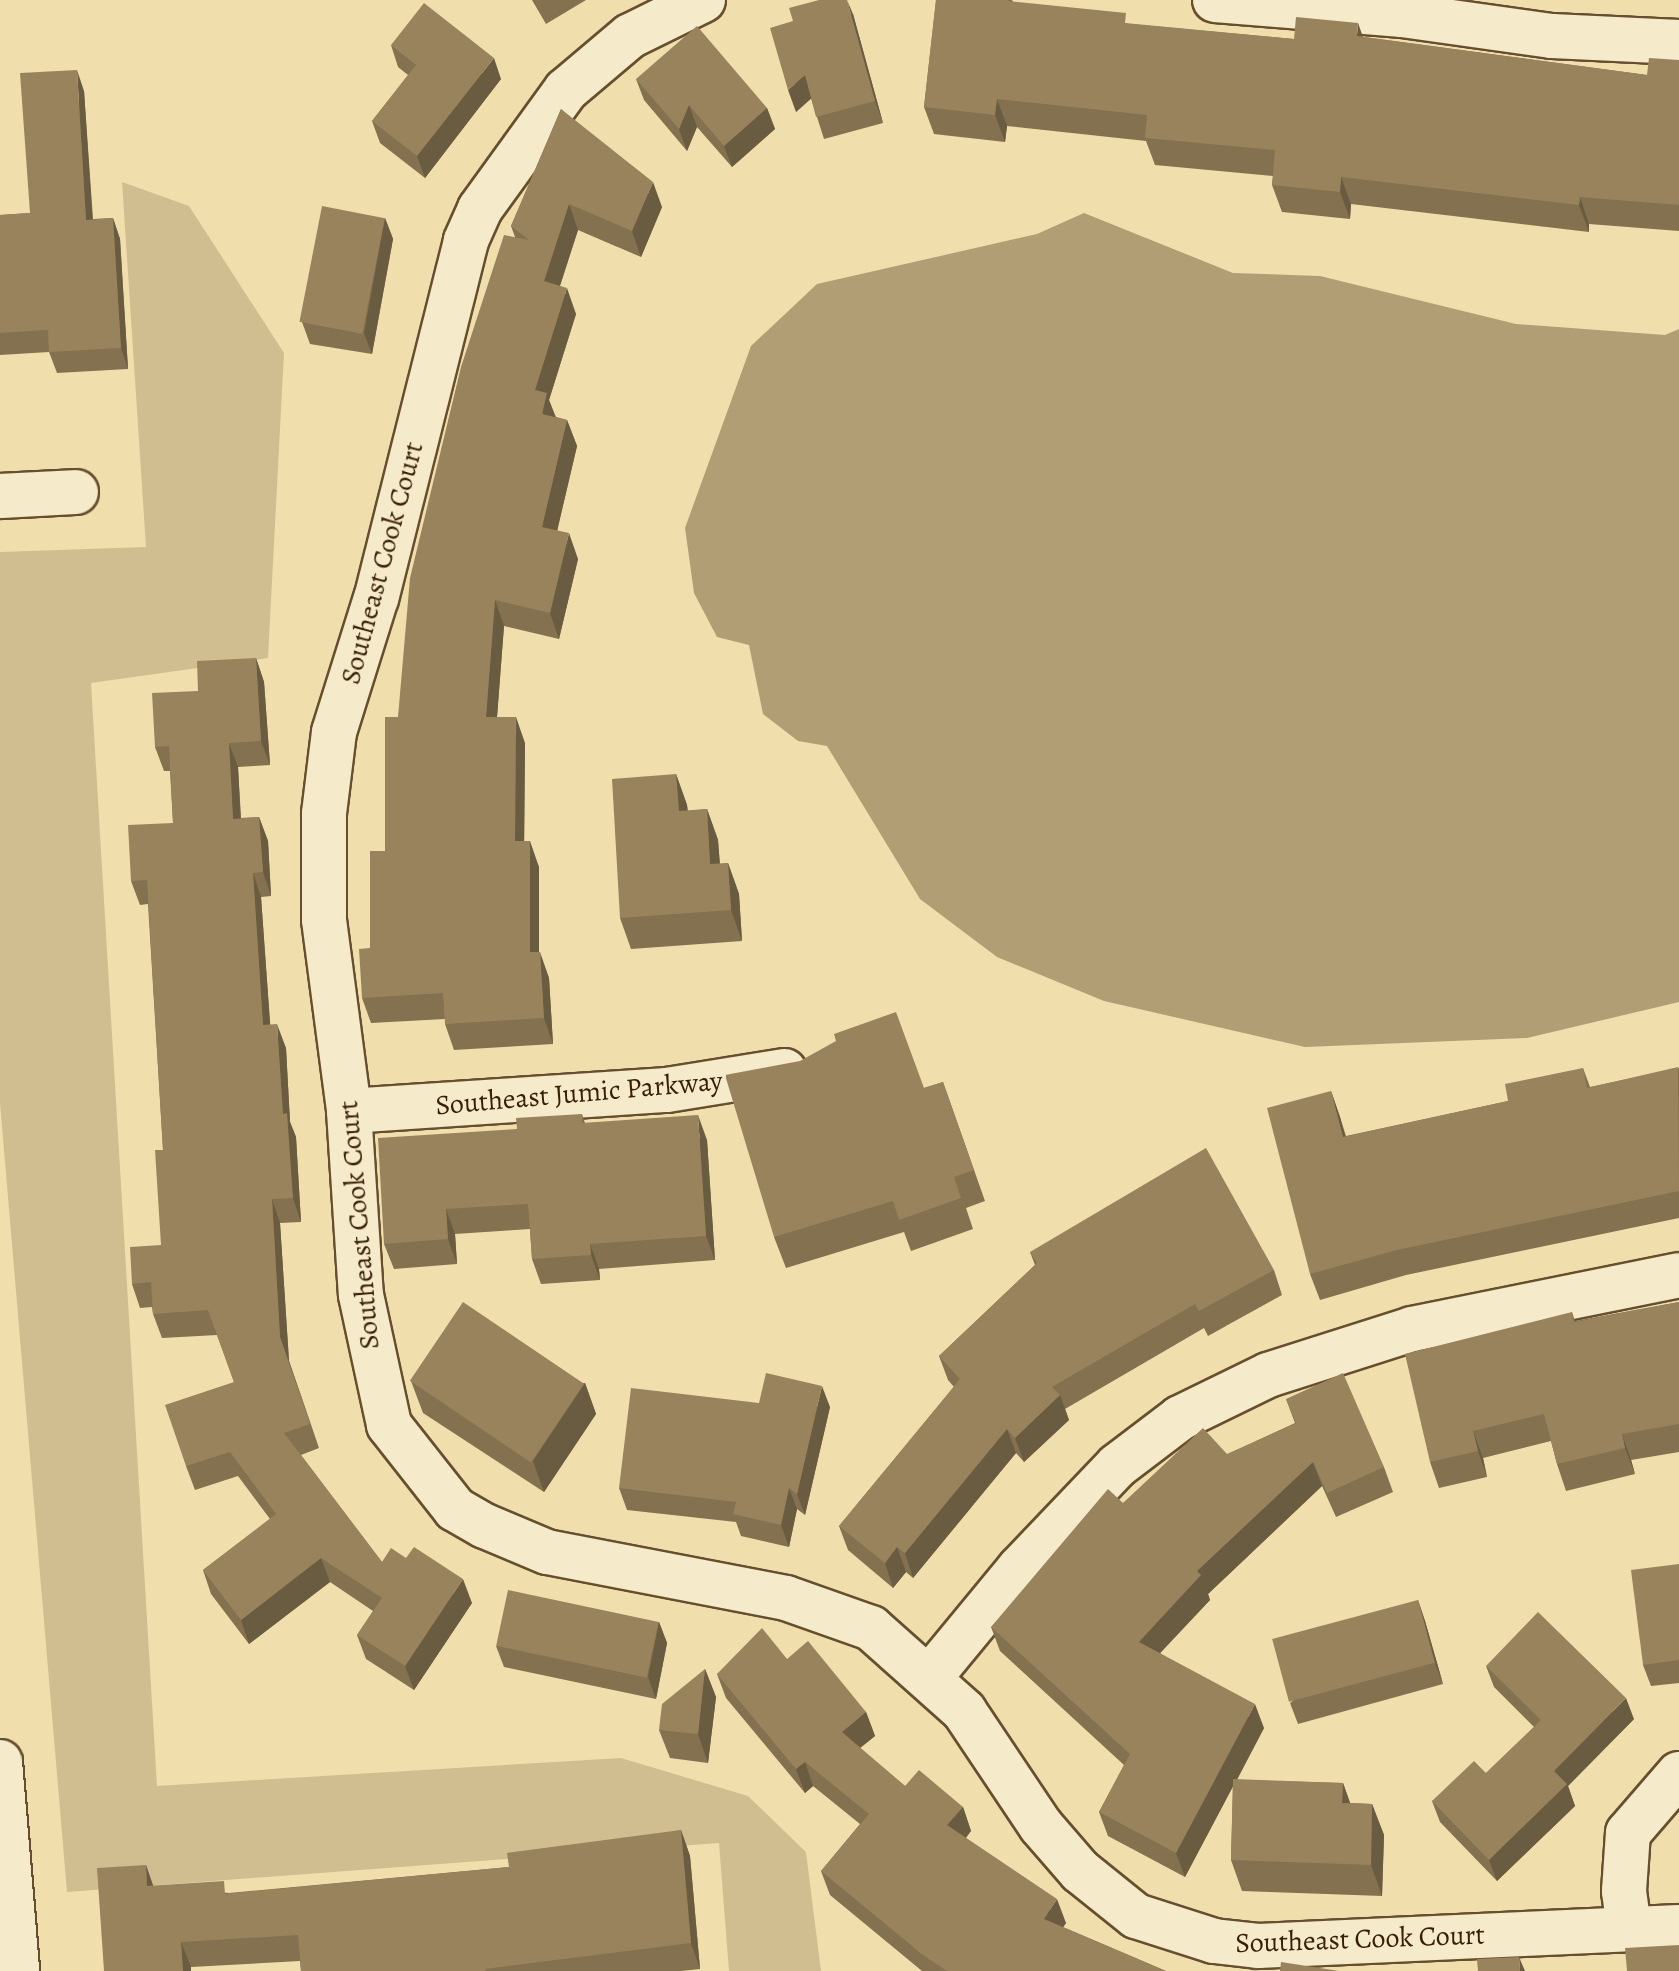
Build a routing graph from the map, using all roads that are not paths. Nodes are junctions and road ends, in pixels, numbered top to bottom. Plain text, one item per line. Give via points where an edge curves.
1 (703, 0) edge
2 (1215, 0) edge
3 (1679, 42) edge
4 (76, 492) dead end
5 (0, 496) edge
6 (807, 1068) edge
7 (349, 1111) junction
8 (1679, 1275) edge
9 (930, 1677) junction
10 (0, 1762) edge
11 (1679, 1774) edge
12 (1629, 1927) junction
13 (1679, 1927) edge
14 (17, 1971) edge

1 - 7 street, Southeast Cook Court via 630,36 566,90 502,171 466,241 376,598 334,732 324,814 324,920
2 - 3 street via 1402,15 1552,36
4 - 5 street
6 - 7 street, Southeast Jumic Parkway via 667,1090
7 - 9 street, Southeast Cook Court via 361,1295 379,1393 389,1425 455,1509 547,1552 800,1603 871,1628
8 - 9 street via 1412,1329 1268,1375 1180,1418 1117,1466 1019,1569
9 - 12 street, Southeast Cook Court via 964,1711 1041,1826 1080,1871 1136,1916 1180,1932 1258,1946
10 - 14 street
11 - 12 street via 1668,1780 1628,1833 1624,1891
12 - 13 street, Southeast Cook Court

